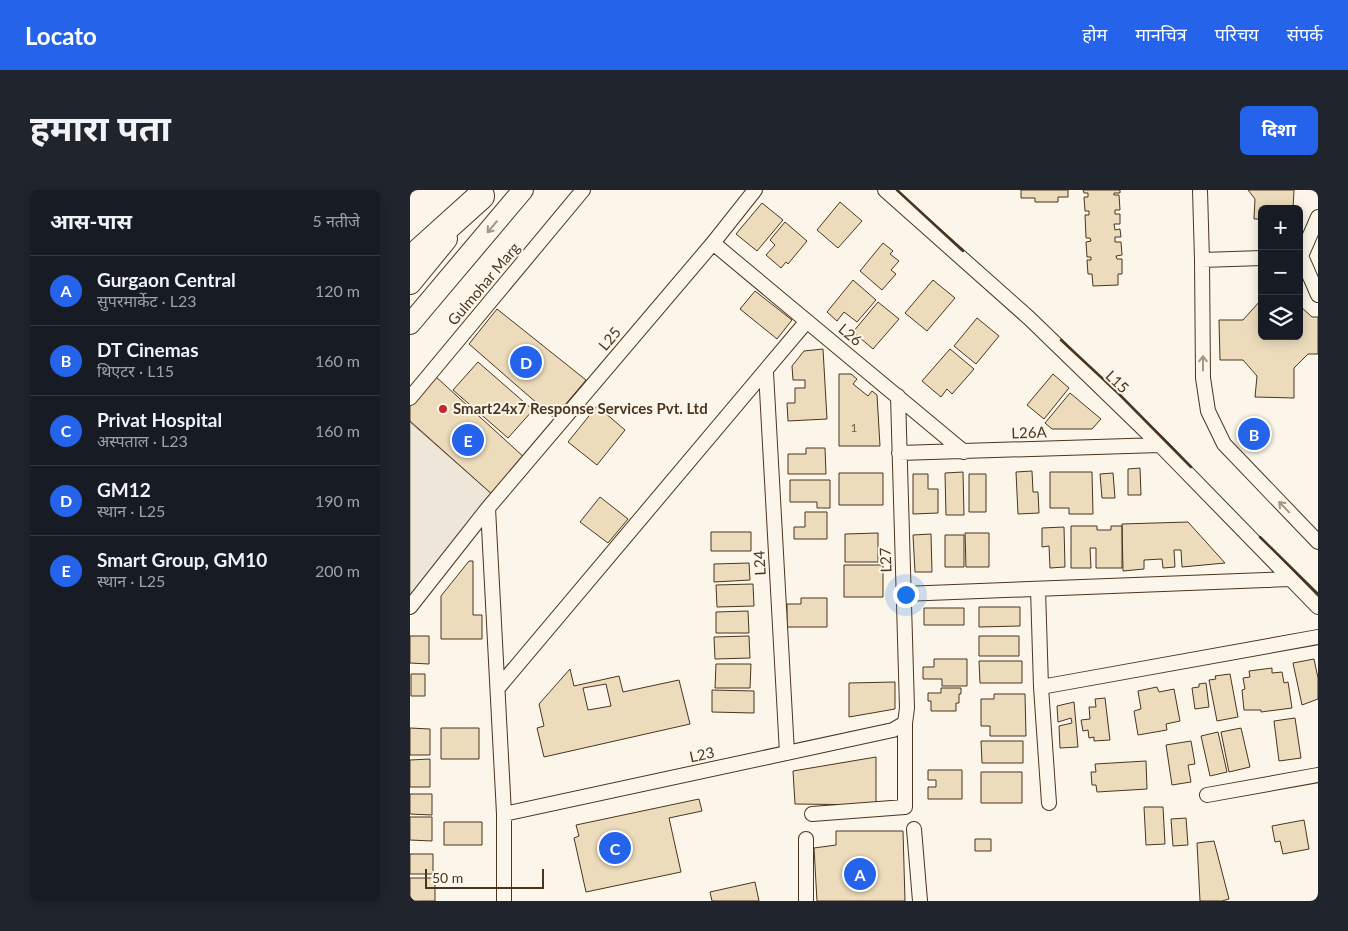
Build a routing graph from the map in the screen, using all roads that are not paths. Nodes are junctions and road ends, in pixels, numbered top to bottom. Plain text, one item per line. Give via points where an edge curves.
1 (523, 190) edge
2 (583, 190) edge
3 (756, 190) edge
4 (884, 190) edge
5 (1200, 190) edge
6 (484, 193) edge
7 (1318, 217) edge
8 (713, 244) junction
9 (1303, 250) edge
10 (1258, 258) edge
11 (410, 260) edge
12 (1202, 260) junction
13 (1303, 262) edge
14 (410, 283) edge
15 (1318, 295) edge
16 (807, 321) junction
17 (410, 324) edge
18 (766, 372) junction
19 (898, 396) junction
20 (410, 398) edge
21 (1160, 445) junction
22 (964, 452) junction
23 (899, 453) junction
24 (488, 508) junction
25 (1312, 530) edge
26 (1318, 542) edge
27 (1290, 579) junction
28 (1038, 589) junction
29 (903, 594) junction
30 (410, 607) edge
31 (1318, 607) edge
32 (1318, 637) edge
33 (1041, 687) junction
34 (498, 688) junction
35 (905, 723) junction
36 (787, 754) junction
37 (1318, 775) edge
38 (1208, 795) dead end
39 (1049, 803) dead end
40 (504, 814) junction
41 (812, 814) dead end
42 (914, 829) dead end
43 (806, 839) dead end
44 (504, 901) edge
45 (806, 901) edge
46 (920, 901) edge

1 -> 17 main road
2 - 20 street, Gulmohar Marg
3 - 8 street, L25
4 - 21 street, L15 via 1029,318
5 - 12 street
6 - 11 highway
6 - 14 main road
7 - 9 street
8 - 16 street, L26
8 - 24 street, L25
10 - 12 street
25 -> 12 street via 1224,444 1208,412 1203,378
13 - 15 street
16 - 18 street
16 - 19 street, L26
18 - 34 street
18 - 36 street, L24
19 - 22 street, L26
19 - 23 street, L27
21 - 22 street, L26A
21 - 27 street, L15
22 - 23 street, L26A
23 - 29 street, L27
24 - 30 street, L25
24 - 34 street
25 - 26 street
27 - 28 street
27 - 31 street, L15
28 - 29 street
28 - 33 street
29 - 35 street, L27
32 - 33 street
33 - 39 street
34 - 40 street
35 - 36 street, L23 via 893,730
35 - 41 street, L27 via 905,808
36 - 40 street, L23
37 - 38 street
40 - 44 street
42 - 46 street
43 - 45 street

